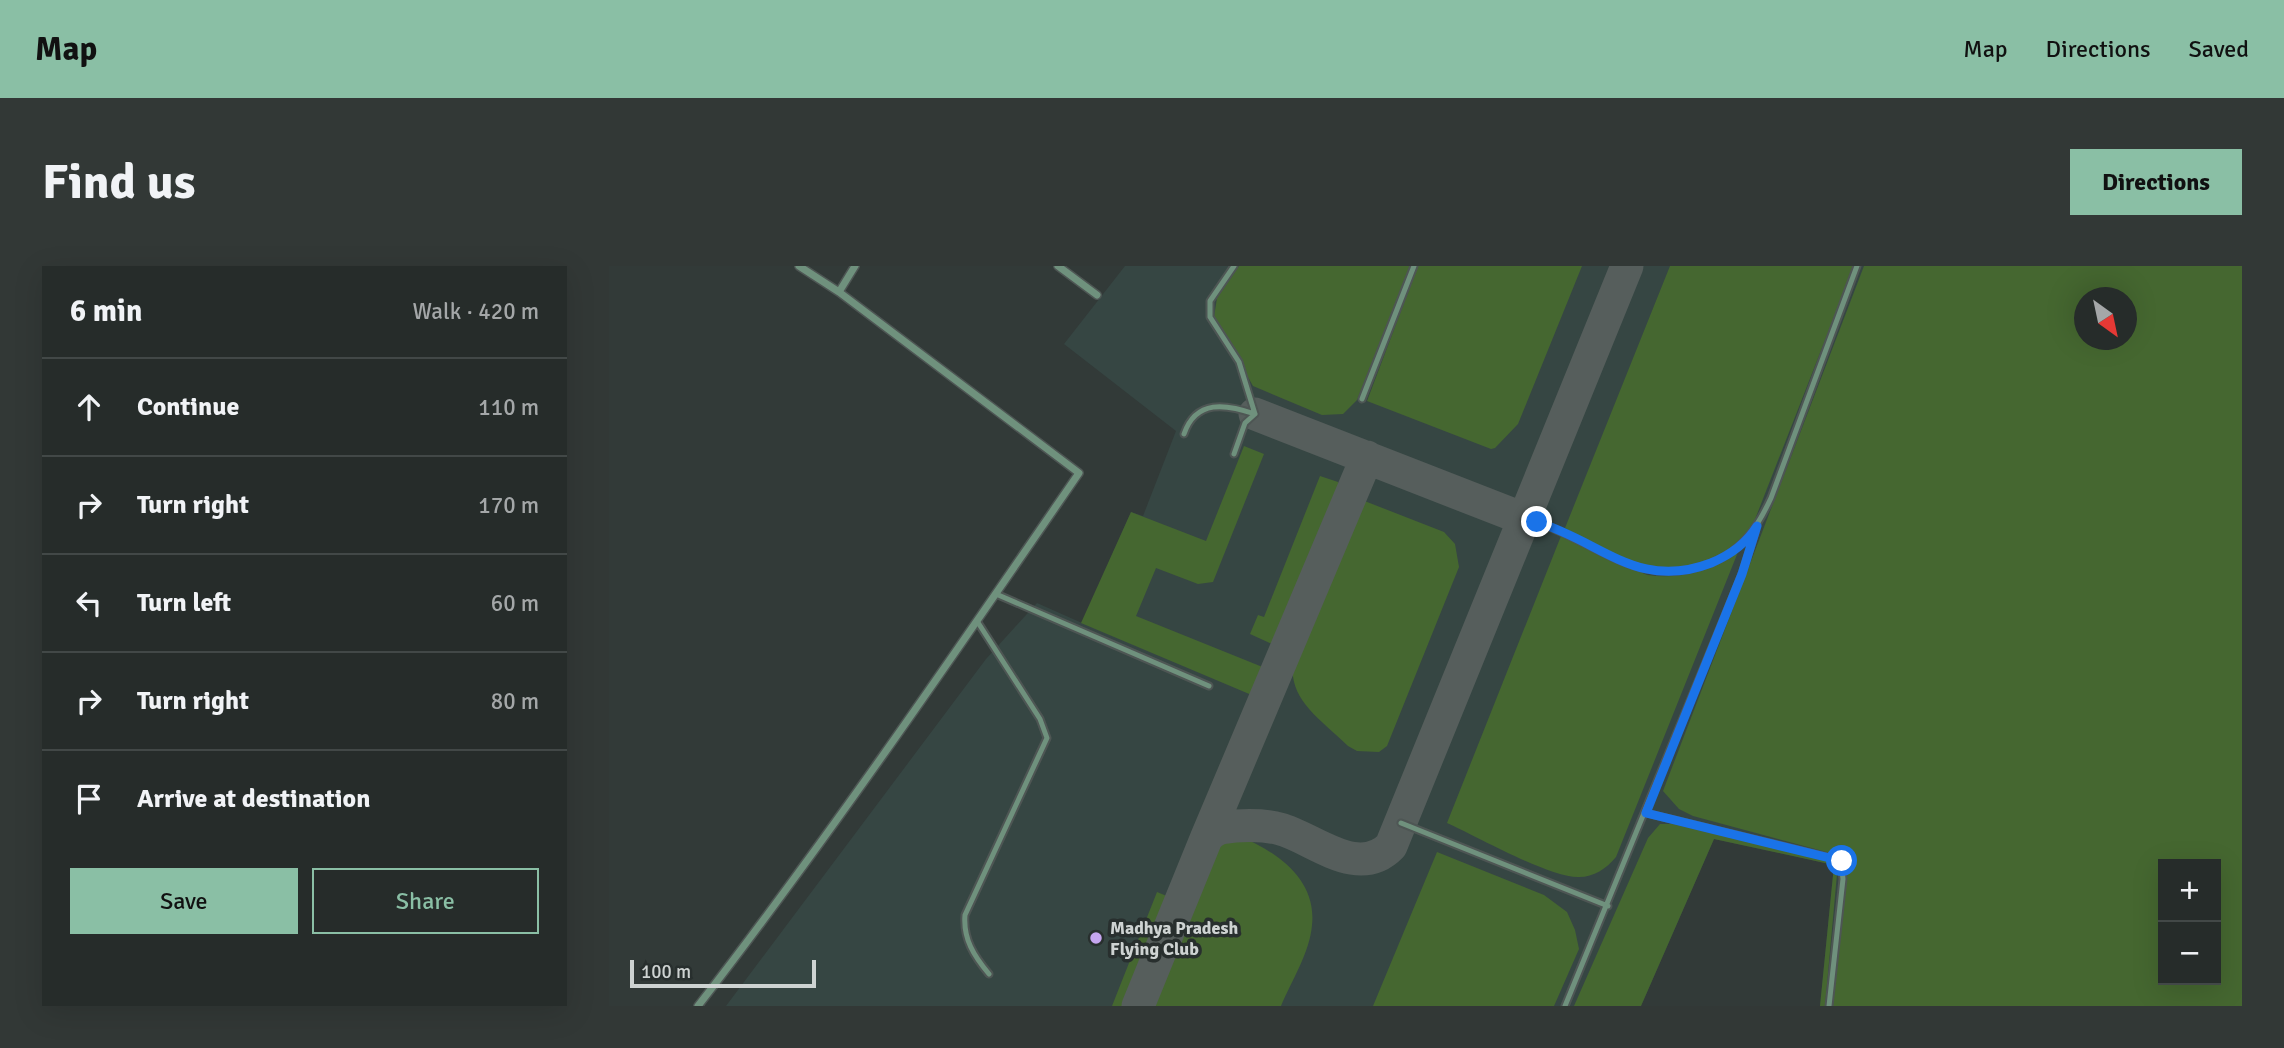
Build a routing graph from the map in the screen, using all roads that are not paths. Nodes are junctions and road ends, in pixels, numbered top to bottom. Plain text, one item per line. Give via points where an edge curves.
1 (799, 266) edge
2 (855, 266) edge
3 (1058, 266) edge
4 (1234, 266) edge
5 (1414, 266) edge
6 (1857, 266) edge
7 (839, 292) junction
8 (1097, 295) dead end
9 (1362, 399) dead end
10 (1255, 414) junction
11 (1184, 434) dead end
12 (1234, 454) dead end
13 (1524, 519) dead end
14 (1757, 526) junction
15 (996, 594) junction
16 (977, 621) junction
17 (1209, 686) dead end
18 (1646, 813) junction
19 (1401, 823) dead end
20 (1608, 906) junction
21 (989, 974) dead end
22 (698, 1006) edge
23 (1565, 1006) edge
24 (1829, 1006) edge

1 - 7 street
2 - 7 street
3 - 8 street
4 - 10 lane via 1210,301 1210,317 1238,362
5 - 9 lane
6 - 14 lane via 1787,458
7 - 15 street via 1079,473
10 - 11 lane via 1229,405 1205,408 1191,419
10 - 12 lane via 1245,424
13 - 14 lane via 1567,533 1642,570 1668,573 1718,560 1745,542
14 - 18 lane
15 - 16 street
15 - 17 lane
16 - 21 lane via 1040,719 1047,738 965,915 970,946
16 - 22 street via 801,872
18 - 20 lane
18 - 24 lane via 1841,860
19 - 20 lane
20 - 23 lane

